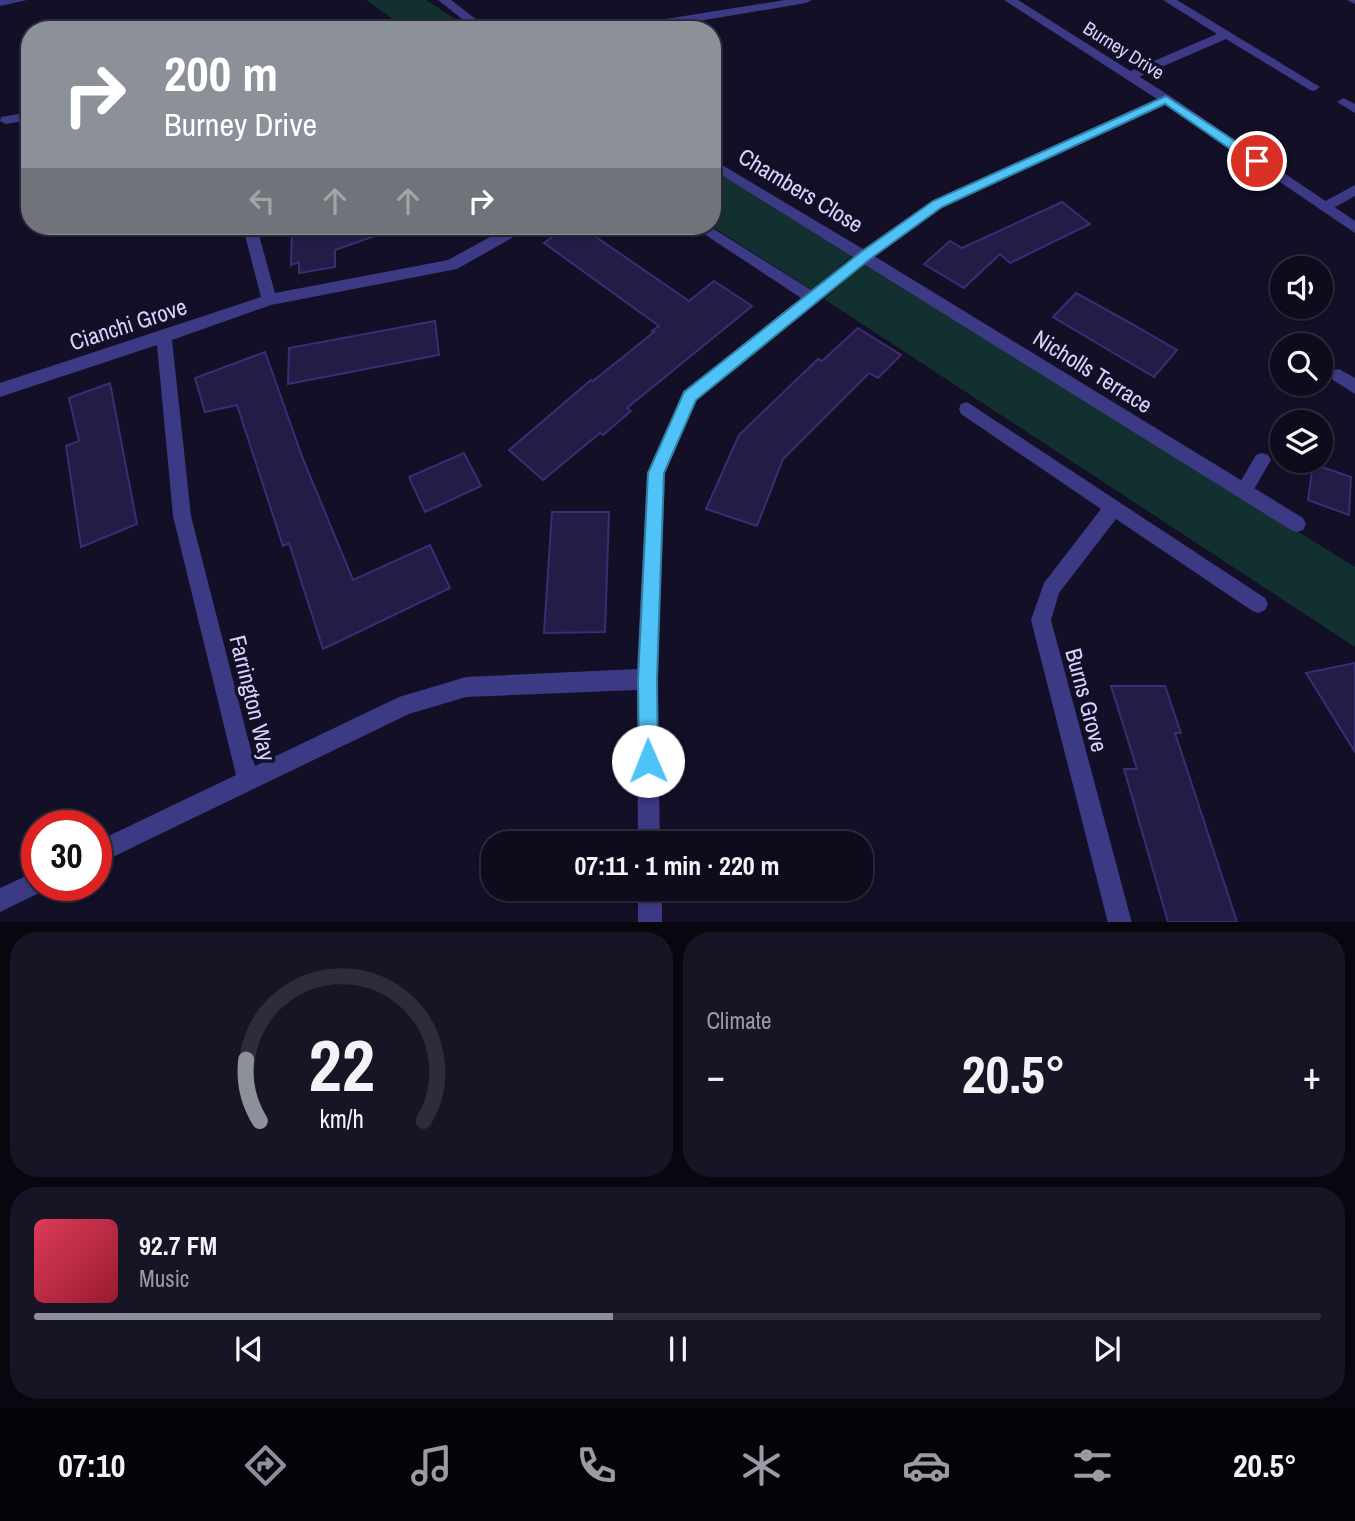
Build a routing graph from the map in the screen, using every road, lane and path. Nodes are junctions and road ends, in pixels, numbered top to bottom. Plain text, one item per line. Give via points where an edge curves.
1 (21, 0) edge
2 (444, 0) edge
3 (806, 0) edge
4 (1010, 0) edge
5 (1169, 0) edge
6 (0, 3) edge
7 (470, 18) junction
8 (468, 21) edge
9 (474, 21) edge
10 (677, 21) edge
11 (1225, 34) junction
12 (1130, 76) junction
13 (1314, 87) dead end
14 (1166, 99) junction
15 (21, 118) edge
16 (6, 120) dead end
17 (721, 168) edge
18 (1355, 190) edge
19 (1325, 207) junction
20 (1355, 228) edge
21 (253, 235) edge
22 (505, 235) edge
23 (713, 235) edge
24 (865, 255) junction
25 (812, 298) junction
26 (269, 300) junction
27 (164, 337) junction
28 (1339, 375) dead end
29 (1355, 387) edge
30 (0, 390) edge
31 (967, 410) dead end
32 (1262, 460) dead end
33 (1244, 491) junction
34 (1113, 508) junction
35 (1297, 524) dead end
36 (1258, 604) dead end
37 (647, 680) junction
38 (248, 781) junction
39 (649, 831) edge
40 (112, 846) edge
41 (21, 890) edge
42 (0, 900) edge
43 (650, 901) edge
44 (650, 922) edge
45 (1120, 922) edge

1 - 6 street
2 - 7 street
3 - 10 street
4 - 12 street, Burney Drive
5 - 11 street
7 - 8 street
7 - 9 street
11 - 12 street
11 - 13 street
12 - 14 street, Burney Drive
14 - 19 street, Burney Drive
14 - 24 street via 937,204
15 - 16 street
17 - 24 street, Chambers Close
18 - 19 street
19 - 20 street, Burney Drive
21 - 26 street
22 - 26 street, Cianchi Grove via 452,265
23 - 25 street
24 - 25 street
24 - 33 street, Nicholls Terrace
25 - 37 street via 690,396 656,473
26 - 27 street, Cianchi Grove
27 - 30 street, Cianchi Grove
27 - 38 street, Farrington Way via 183,516
28 - 29 street
31 - 34 street
32 - 33 street
33 - 35 street, Nicholls Terrace
34 - 36 street
34 - 45 street, Burns Grove via 1051,589 1041,621
37 - 38 street, Farrington Way via 466,687 406,704
37 - 39 street
38 - 40 street
41 - 42 street
43 - 44 street

